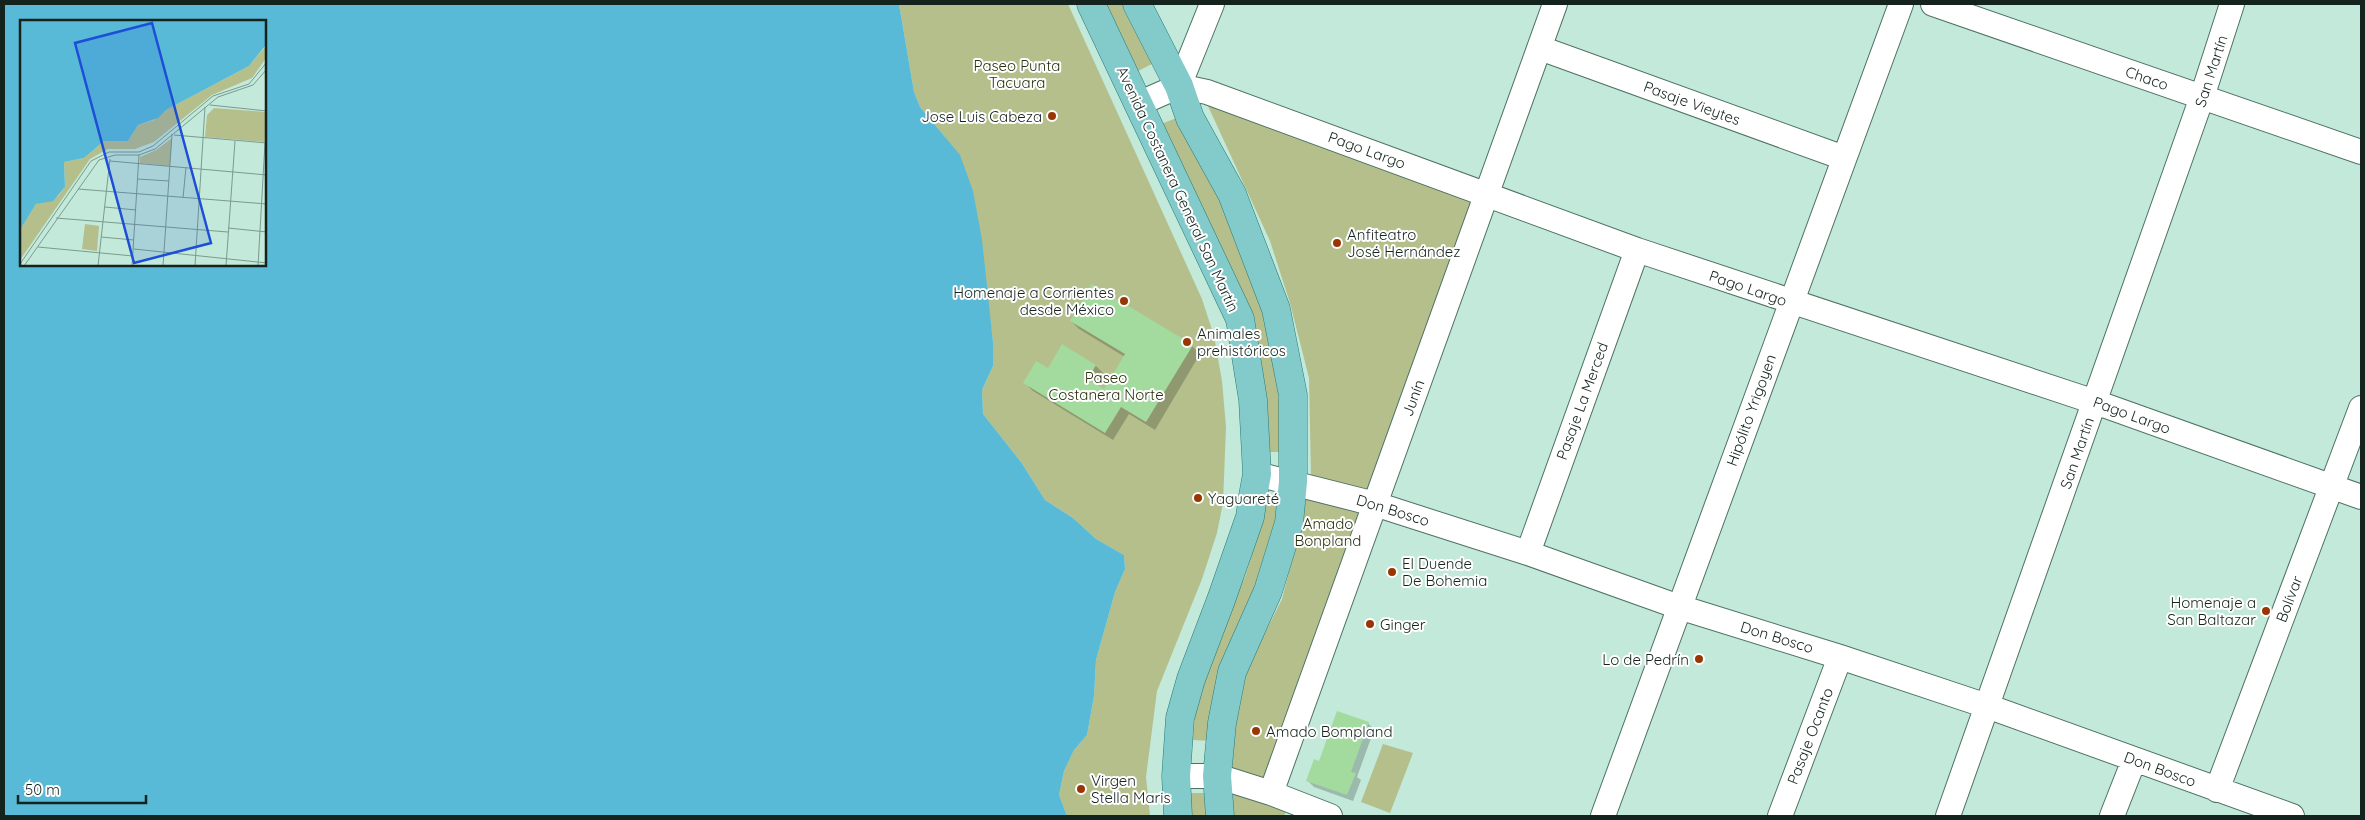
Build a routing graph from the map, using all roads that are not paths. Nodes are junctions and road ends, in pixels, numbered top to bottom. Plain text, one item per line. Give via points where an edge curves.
1 (1091, 4) edge
2 (1137, 4) edge
3 (1212, 4) edge
4 (1555, 4) edge
5 (1901, 4) edge
6 (1933, 4) edge
7 (2232, 4) edge
8 (1540, 48) junction
9 (1179, 86) junction
10 (2202, 97) junction
11 (1138, 104) junction
12 (2361, 152) edge
13 (1844, 158) junction
14 (1488, 195) junction
15 (1637, 250) junction
16 (1790, 302) junction
17 (2095, 402) junction
18 (2361, 408) edge
19 (1257, 474) junction
20 (1293, 482) junction
21 (2331, 486) junction
22 (2361, 498) edge
23 (1375, 504) junction
24 (1528, 552) junction
25 (1679, 607) junction
26 (1840, 657) junction
27 (1987, 706) junction
28 (2134, 760) junction
29 (1176, 776) junction
30 (1216, 776) junction
31 (2217, 790) junction
32 (1271, 792) junction
33 (2287, 815) edge
34 (1178, 816) edge
35 (1220, 816) edge
36 (1330, 816) edge
37 (1603, 816) edge
38 (1780, 816) edge
39 (1948, 816) edge
40 (2112, 816) edge

1 - 11 main road, Avenida Costanera General San Martín
2 - 9 main road
3 - 9 street
4 - 8 street, Junín
5 - 13 street, Hipólito Yrigoyen
6 - 10 street, Chaco
7 - 10 street, San Martín
8 - 13 street, Pasaje Vieytes
8 - 14 street, Junín
9 - 11 street
9 - 14 street, Pago Largo via 1207,92
9 - 20 main road via 1190,118 1232,194 1276,309 1293,395
10 - 12 street, Chaco
10 - 17 street, San Martín
11 - 19 main road, Avenida Costanera General San Martín via 1240,319 1253,400
13 - 16 street, Hipólito Yrigoyen
14 - 15 street, Pago Largo
14 - 23 street, Junín
15 - 16 street, Pago Largo
15 - 24 street, Pasaje La Merced
16 - 17 street, Pago Largo
16 - 25 street, Hipólito Yrigoyen
17 - 21 street, Pago Largo
17 - 27 street, San Martín
18 - 21 street, Bolívar
19 - 20 street, Don Bosco
19 - 29 main road, Avenida Costanera General San Martín via 1250,517 1180,718
20 - 23 street, Don Bosco
20 - 30 main road via 1289,523 1281,552 1268,591 1232,672
21 - 22 street, Pago Largo
21 - 31 street, Bolívar
23 - 24 street, Don Bosco
23 - 32 street, Junín
24 - 25 street, Don Bosco
25 - 26 street, Don Bosco
25 - 37 street, Hipólito Yrigoyen
26 - 27 street, Don Bosco
26 - 38 street, Pasaje Ocanto
27 - 28 street, Don Bosco
27 - 39 street, San Martín
28 - 31 street, Don Bosco
28 - 40 street
29 - 30 street
29 - 34 main road, Avenida Costanera General San Martín
30 - 32 street
30 - 35 main road
31 - 33 street, Don Bosco
32 - 36 street

